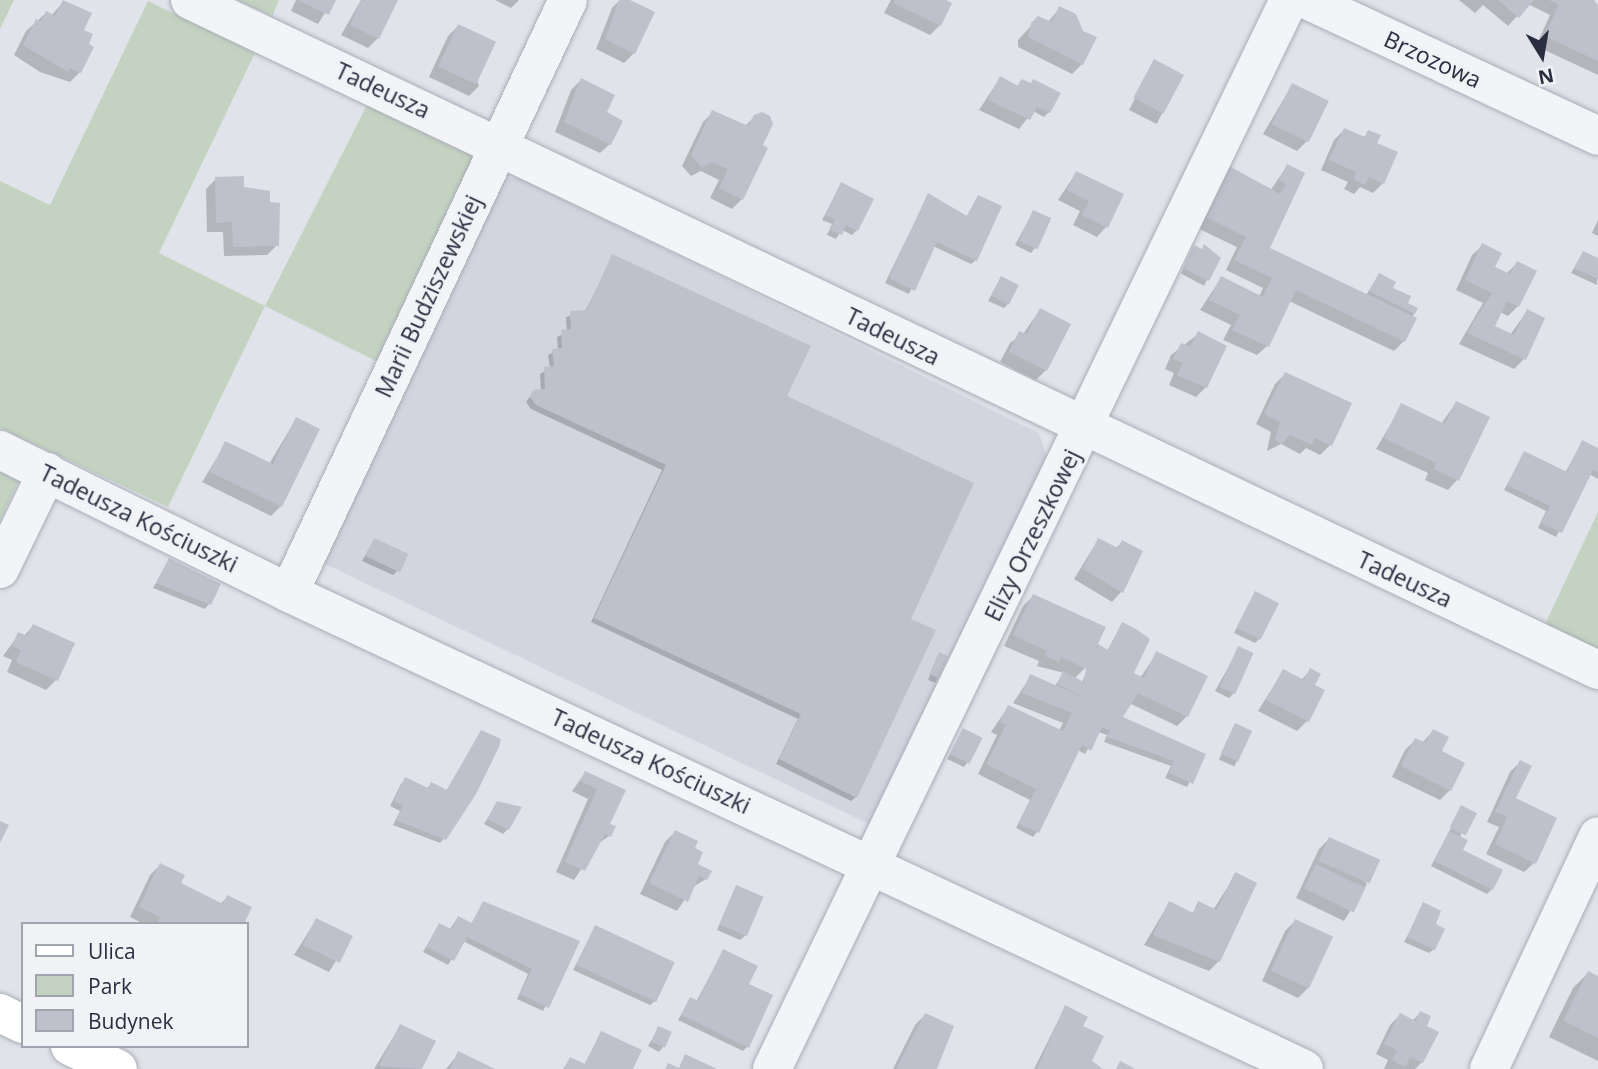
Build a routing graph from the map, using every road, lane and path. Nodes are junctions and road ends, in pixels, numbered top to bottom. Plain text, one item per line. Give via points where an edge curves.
1 (190, 0) edge
2 (568, 0) edge
3 (1289, 0) edge
4 (1307, 0) edge
5 (1598, 136) edge
6 (500, 144) junction
7 (1084, 429) junction
8 (0, 450) edge
9 (47, 472) junction
10 (0, 569) edge
11 (289, 593) junction
12 (1598, 670) edge
13 (1598, 836) edge
14 (869, 863) junction
15 (0, 1013) edge
16 (21, 1023) edge
17 (74, 1048) edge
18 (118, 1069) edge
19 (772, 1069) edge
20 (1304, 1069) edge
21 (1489, 1069) edge

1 - 6 street, Tadeusza
2 - 6 street, Marii Budziszewskiej
3 - 7 street, Elizy Orzeszkowej
4 - 5 street, Brzozowa
6 - 7 street, Tadeusza
6 - 11 street, Marii Budziszewskiej
7 - 12 street, Tadeusza
7 - 14 street, Elizy Orzeszkowej
8 - 9 street, Tadeusza Kościuszki
9 - 10 street
9 - 11 street, Tadeusza Kościuszki
11 - 14 street, Tadeusza Kościuszki
13 - 21 street
14 - 19 street, Elizy Orzeszkowej
14 - 20 street, Tadeusza Kościuszki
15 - 16 main road
17 - 18 main road

